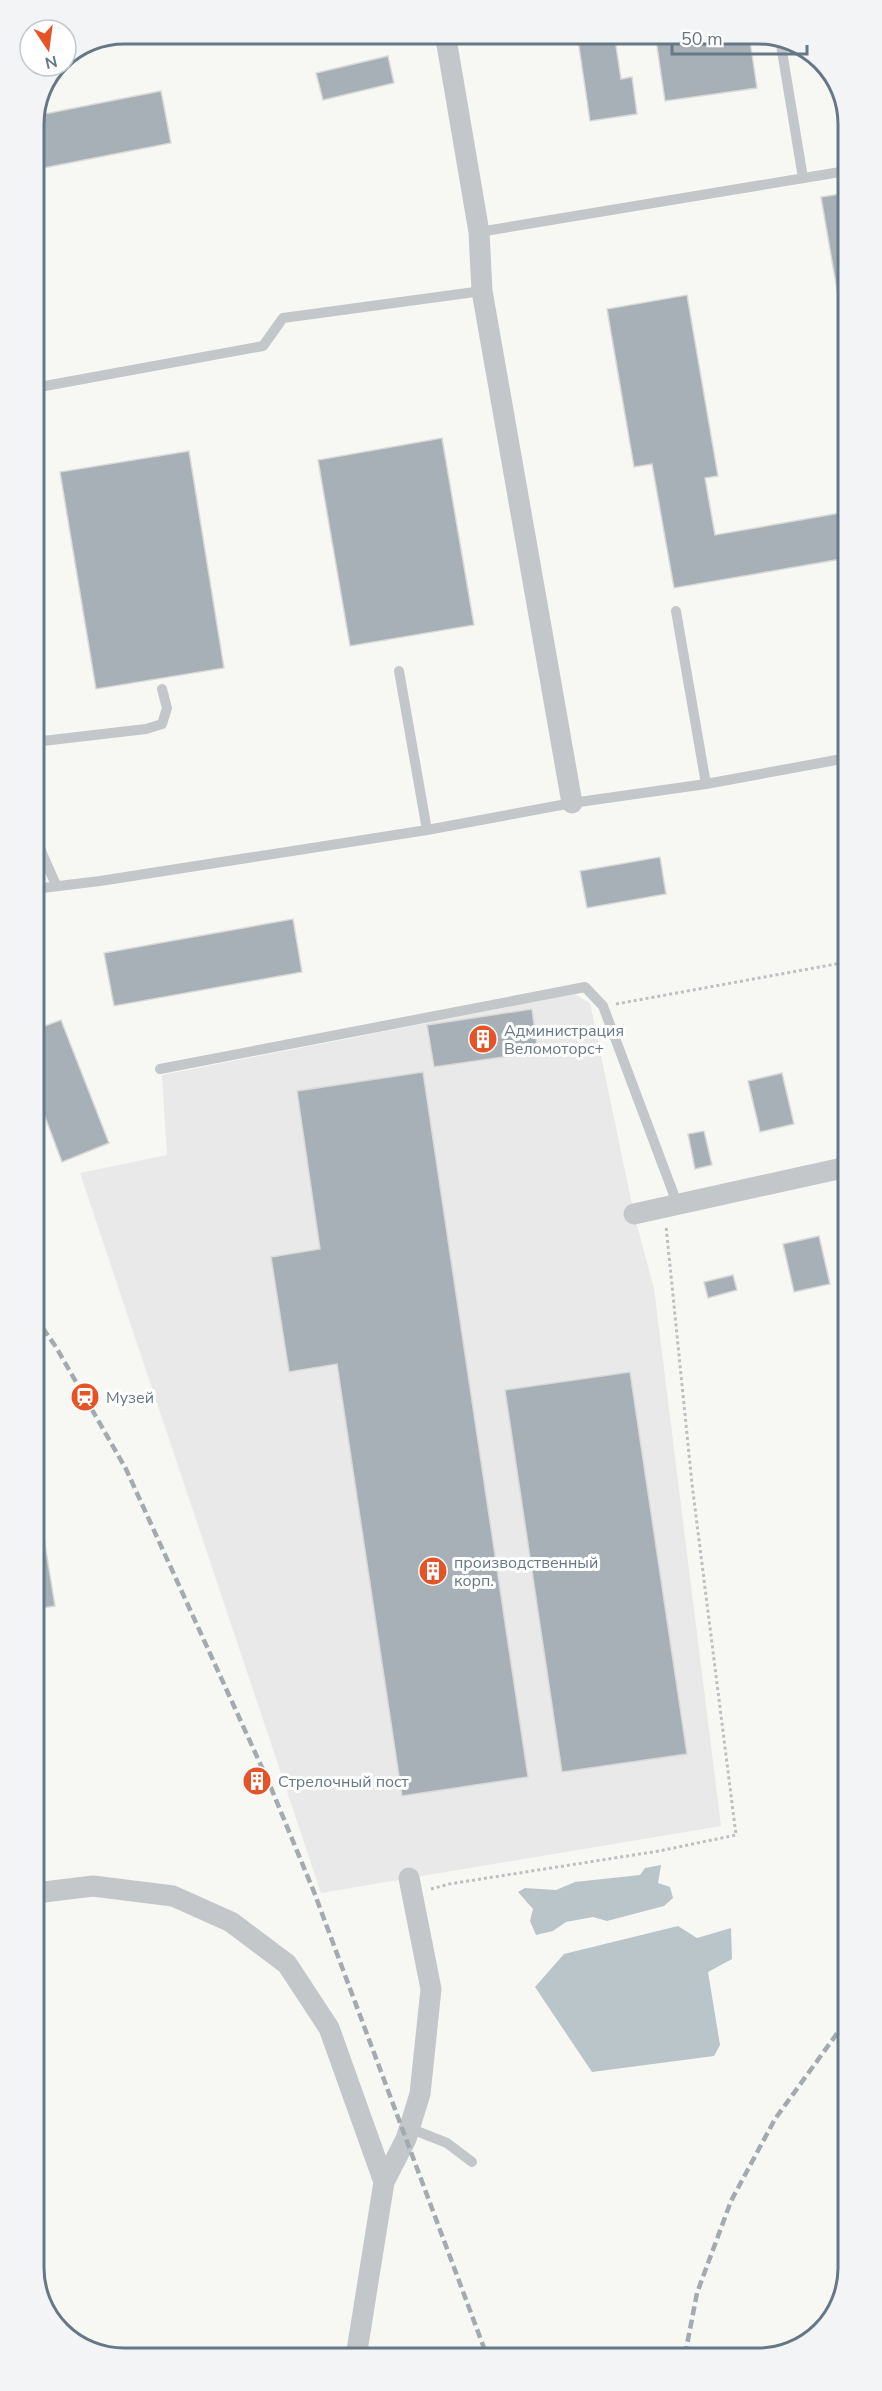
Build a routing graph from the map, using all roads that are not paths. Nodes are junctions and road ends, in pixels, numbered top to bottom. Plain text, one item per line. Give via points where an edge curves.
1 (447, 44) edge
2 (781, 47) edge
3 (838, 172) edge
4 (803, 178) junction
5 (479, 232) junction
6 (482, 291) junction
7 (44, 386) edge
8 (676, 611) dead end
9 (399, 671) dead end
10 (162, 689) dead end
11 (44, 741) edge
12 (838, 760) edge
13 (706, 784) junction
14 (572, 803) junction
15 (427, 830) junction
16 (44, 858) edge
17 (56, 885) junction
18 (44, 887) edge
19 (160, 1069) dead end
20 (838, 1169) edge
21 (671, 1205) junction
22 (634, 1214) dead end
23 (411, 1886) road end
24 (44, 1892) edge
25 (409, 2128) junction
26 (472, 2162) dead end
27 (384, 2182) junction
28 (358, 2347) edge

1 - 5 street
2 - 4 lane
3 - 4 lane
4 - 5 lane
5 - 6 street
6 - 7 lane via 283,318 263,346
6 - 14 street
8 - 13 lane
9 - 15 lane
10 - 11 lane via 167,708 162,724
12 - 13 lane
13 - 14 lane
14 - 15 lane
15 - 17 lane
16 - 17 lane
17 - 18 lane
19 - 21 lane via 585,987 603,1006
20 - 21 street
21 - 22 street
23 - 25 street via 431,1989 420,2094
24 - 27 street via 93,1886 173,1896 231,1922 288,1964 329,2028
25 - 26 lane via 447,2143
25 - 27 street
27 - 28 street

